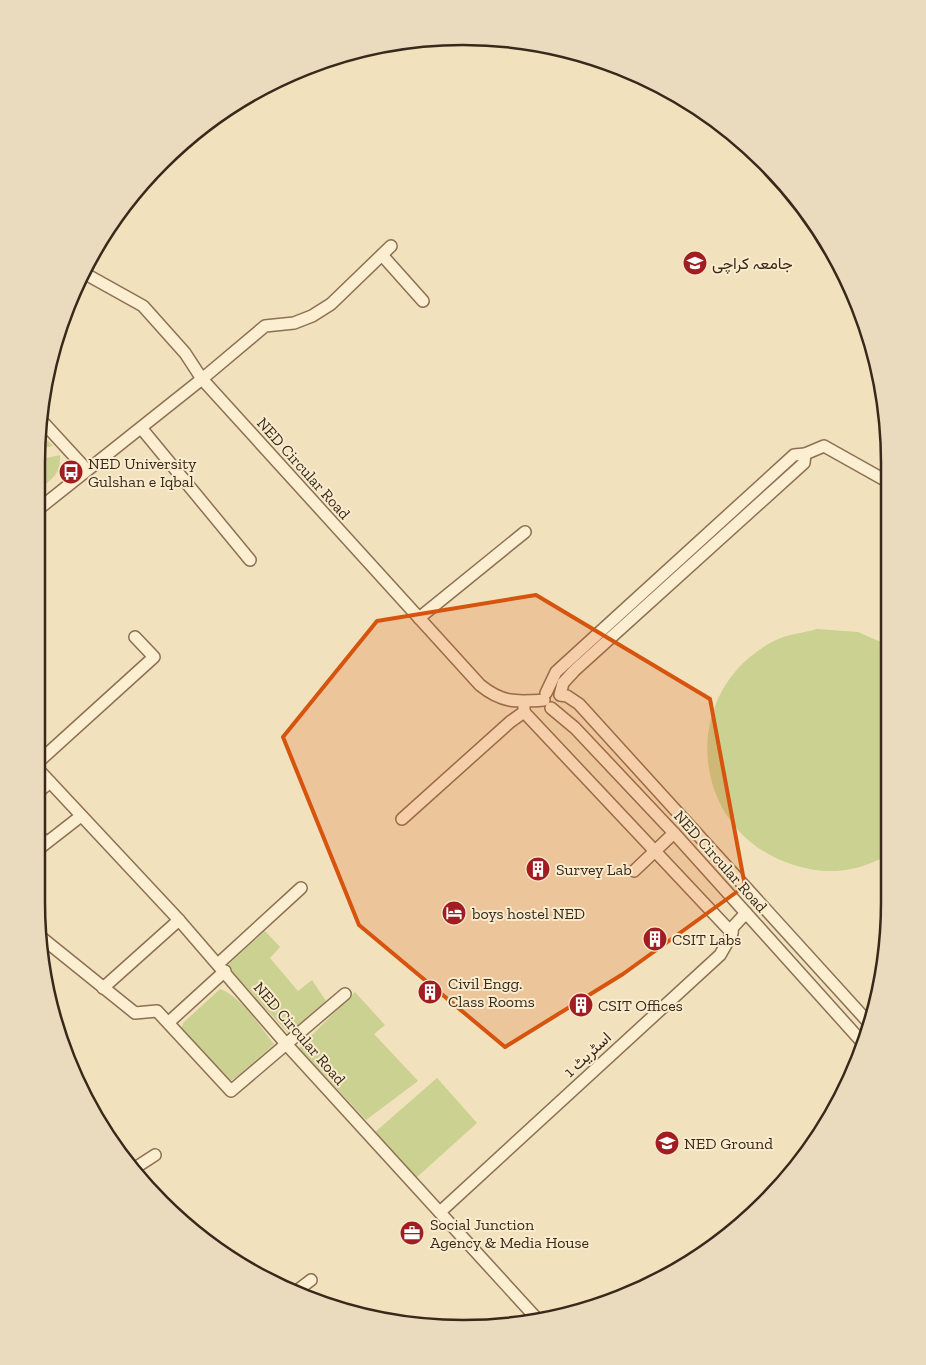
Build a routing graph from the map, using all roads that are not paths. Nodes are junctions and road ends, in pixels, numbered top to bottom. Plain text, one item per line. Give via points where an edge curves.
1 (392, 246) dead end
2 (382, 255) junction
3 (89, 276) edge
4 (423, 301) dead end
5 (202, 379) junction
6 (47, 427) edge
7 (142, 429) junction
8 (805, 454) junction
9 (87, 470) junction
10 (881, 478) edge
11 (45, 505) edge
12 (525, 532) dead end
13 (250, 560) dead end
14 (419, 618) junction
15 (135, 636) dead end
16 (560, 694) junction
17 (547, 700) junction
18 (524, 707) junction
19 (45, 757) edge
20 (45, 776) edge
21 (50, 782) junction
22 (45, 786) edge
23 (81, 816) junction
24 (402, 818) dead end
25 (674, 833) junction
26 (45, 842) edge
27 (656, 850) junction
28 (634, 871) dead end
29 (301, 888) dead end
30 (746, 913) junction
31 (179, 920) junction
32 (732, 934) junction
33 (47, 942) edge
34 (221, 967) junction
35 (103, 988) junction
36 (345, 994) dead end
37 (865, 1018) edge
38 (169, 1022) junction
39 (858, 1038) edge
40 (287, 1045) junction
41 (154, 1155) dead end
42 (139, 1165) edge
43 (440, 1212) junction
44 (311, 1280) dead end
45 (301, 1287) edge
46 (533, 1314) edge

1 - 2 street
2 - 4 street
2 - 5 street via 331,304 294,323 265,326
3 - 5 street, NED Circular Road via 143,306 185,353
5 - 7 street
5 - 14 street, NED Circular Road
6 - 9 street
7 - 9 street
7 - 13 street
8 - 10 street via 824,446
8 - 16 street via 804,463 575,670 563,683
8 - 17 street via 794,455 560,668 552,678
9 - 11 street
12 - 14 street
14 - 18 street, NED Circular Road via 489,692
15 - 19 street via 154,657
16 - 17 street via 558,705
16 - 37 street, NED Circular Road via 579,704
17 - 18 street, NED Circular Road
17 - 25 street, NED Circular Road
18 - 24 street
18 - 27 street
20 - 21 street, NED Circular Road
21 - 22 street
21 - 23 street, NED Circular Road
23 - 26 street
23 - 31 street, NED Circular Road
25 - 27 street
25 - 30 street, NED Circular Road
27 - 28 street
27 - 32 street
29 - 34 street
30 - 32 street, اسٹریٹ 1 via 733,927
30 - 39 street, NED Circular Road
31 - 34 street, NED Circular Road
31 - 35 street
32 - 43 street, اسٹریٹ 1 via 720,955
33 - 35 street
34 - 38 street
34 - 40 street, NED Circular Road
35 - 38 street via 135,1013 158,1011
36 - 40 street
38 - 40 street via 231,1091
40 - 43 street, NED Circular Road
41 - 42 street
43 - 46 street, NED Circular Road
44 - 45 street

